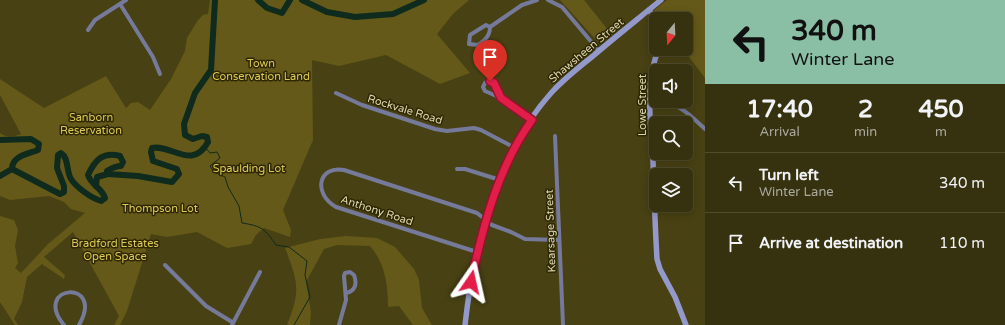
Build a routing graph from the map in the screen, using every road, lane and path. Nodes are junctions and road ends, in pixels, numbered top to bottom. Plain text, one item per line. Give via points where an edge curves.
1 (126, 0) edge
2 (538, 0) edge
3 (548, 0) edge
4 (661, 0) edge
5 (120, 4) junction
6 (649, 10) joint
7 (490, 27) junction
8 (88, 30) dead end
9 (599, 51) junction
10 (160, 74) dead end
11 (336, 93) dead end
12 (501, 98) junction
13 (651, 108) edge
14 (680, 108) edge
15 (532, 120) junction
16 (705, 129) edge
17 (555, 136) dead end
18 (515, 148) junction
19 (457, 169) dead end
20 (500, 180) junction
21 (486, 219) junction
22 (560, 240) junction
23 (477, 252) junction
24 (165, 265) dead end
25 (260, 272) dead end
26 (346, 293) junction
27 (232, 323) edge
28 (64, 325) edge
29 (79, 325) edge
30 (340, 325) edge
31 (465, 325) edge
32 (563, 325) edge
33 (686, 325) edge

1 - 5 street
2 - 7 street via 522,6
3 - 9 street via 562,7
4 - 6 main road, Shawsheen Street
5 - 8 street via 95,20
5 - 10 street via 153,57
6 - 9 main road, Shawsheen Street
7 - 7 street via 481,27 474,31 470,35 469,44 478,45 489,34
9 - 15 main road, Shawsheen Street via 552,91
11 - 18 street, Rockvale Road via 362,105 435,129 447,132 474,128 481,130
12 - 12 street via 494,83 485,83 484,91
12 - 15 street
13 - 33 main road, Lowe Street via 658,262
14 - 16 street
15 - 18 main road, Shawsheen Street
17 - 22 street, Kearsage Street
18 - 20 main road, Shawsheen Street
19 - 20 street
20 - 21 main road, Shawsheen Street
21 - 22 street, Anthony Road via 492,225 526,239
21 - 23 main road, Shawsheen Street
21 - 23 street, Anthony Road via 476,213 340,169 328,173 321,186 325,200 336,207
22 - 32 street, Kearsage Street
23 - 31 main road, Shawsheen Street
24 - 27 street via 206,306
25 - 27 street
26 - 26 street via 344,276 350,272 354,275 356,284 353,290
26 - 30 street
28 - 29 street via 56,315 55,305 60,296 69,292 79,295 85,303 86,313

